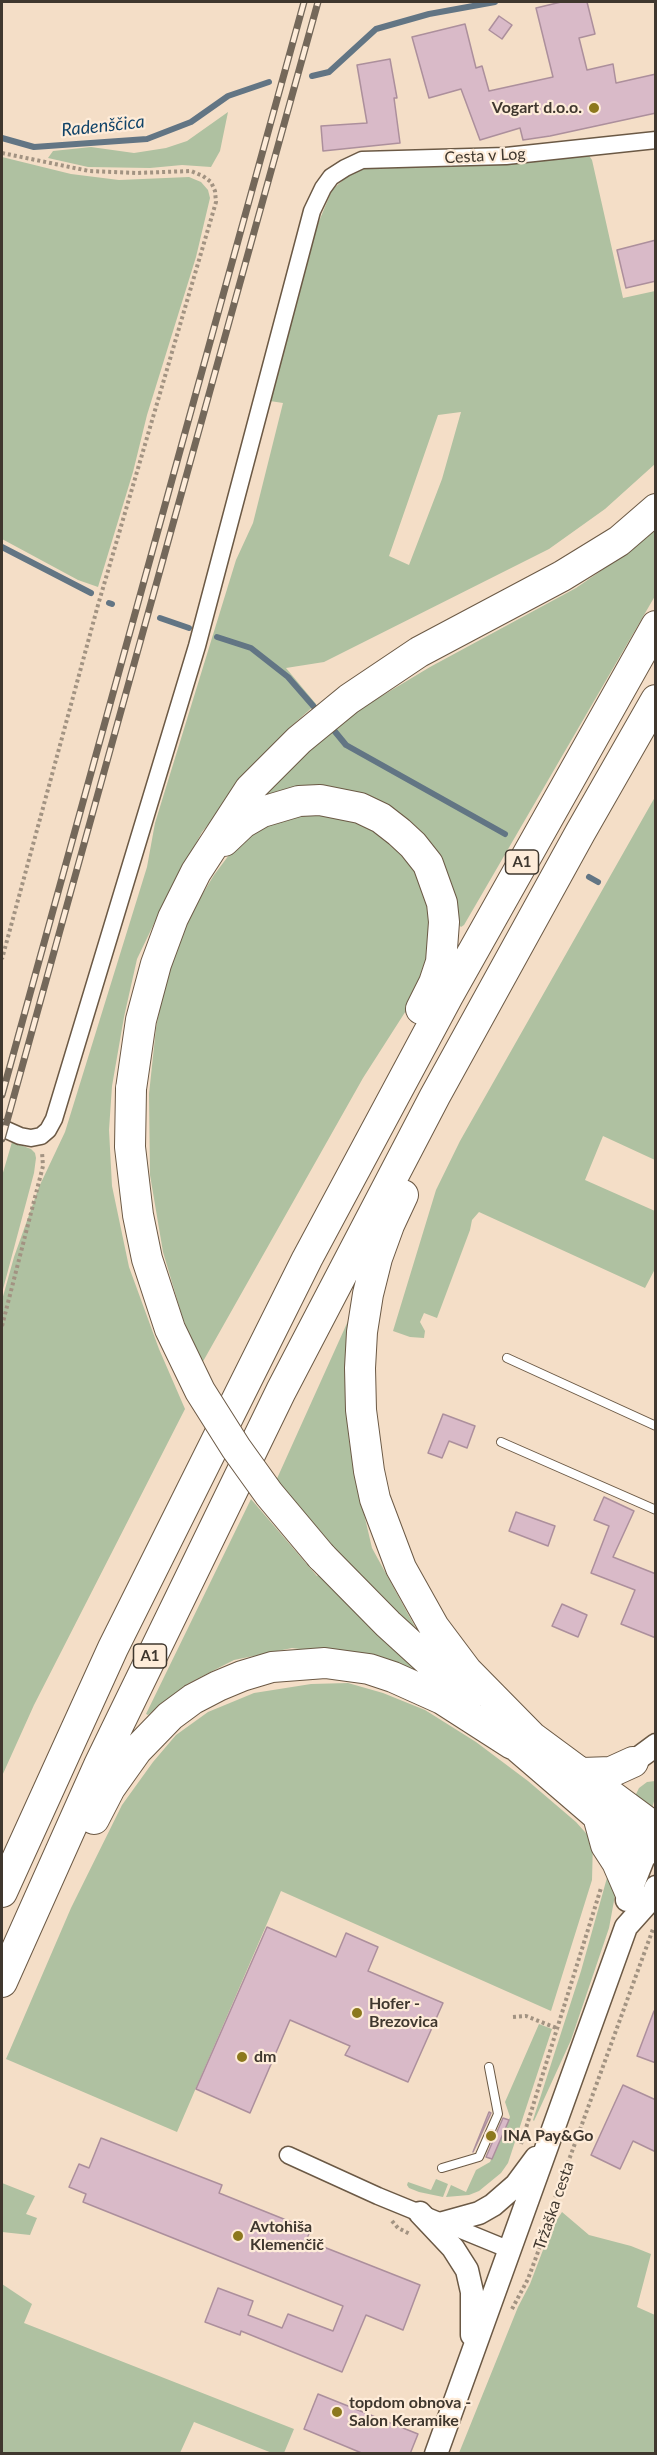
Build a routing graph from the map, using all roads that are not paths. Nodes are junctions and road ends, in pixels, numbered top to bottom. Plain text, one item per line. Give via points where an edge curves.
1 (656, 140) edge
2 (656, 509) edge
3 (656, 626) edge
4 (656, 700) edge
5 (196, 872) junction
6 (435, 1096) junction
7 (392, 1100) junction
8 (2, 1128) edge
9 (507, 1358) dead end
10 (656, 1426) edge
11 (501, 1442) dead end
12 (656, 1510) edge
13 (522, 1740) junction
14 (644, 1754) edge
15 (582, 1773) junction
16 (598, 1816) junction
17 (653, 1839) edge
18 (643, 1890) edge
19 (2, 1892) edge
20 (27, 1924) junction
21 (2, 1982) edge
22 (489, 2067) dead end
23 (552, 2135) junction
24 (288, 2155) dead end
25 (442, 2168) dead end
26 (420, 2213) junction
27 (443, 2223) junction
28 (510, 2250) junction
29 (472, 2354) junction
30 (436, 2454) edge

1 - 8 street, Cesta v Log via 506,156 362,160 331,177 322,188 312,211 190,669 54,1119 48,1130 32,1138
2 - 5 highway via 609,547 419,652 326,716 249,789
3 - 7 highway, A1
4 - 6 highway, A1
5 - 7 highway via 243,823 299,801 320,800 360,808 381,818 413,845 436,882 442,903 444,944 434,983 398,1053
5 - 13 highway, bridge via 156,964 141,1020 131,1089 130,1147 138,1215 147,1259 170,1329 200,1391 236,1448 321,1556 388,1624
6 - 13 highway via 432,1136 389,1225 368,1294 360,1368 366,1451 375,1498 390,1543 419,1602
6 - 20 highway, A1 via 212,1528
7 - 19 highway, A1 via 181,1508
9 - 10 lane
11 - 12 lane
13 - 15 highway
13 - 16 highway
13 - 20 highway via 420,1688 369,1669 298,1664 242,1676 193,1700 151,1733 110,1788 61,1888
14 - 15 highway via 611,1772
15 - 17 highway
16 - 17 highway
16 - 18 highway via 606,1845
17 - 18 main road, Tržaška cesta
18 - 23 main road, Tržaška cesta via 621,1914 626,1927
20 - 21 highway, A1
22 - 25 lane via 498,2114 479,2157
23 - 27 main road via 504,2197 479,2213
23 - 28 main road, Tržaška cesta
24 - 26 street
26 - 27 street
26 - 29 main road via 453,2248 467,2270 472,2292
27 - 28 street
28 - 29 main road, Tržaška cesta
29 - 30 main road, Tržaška cesta

